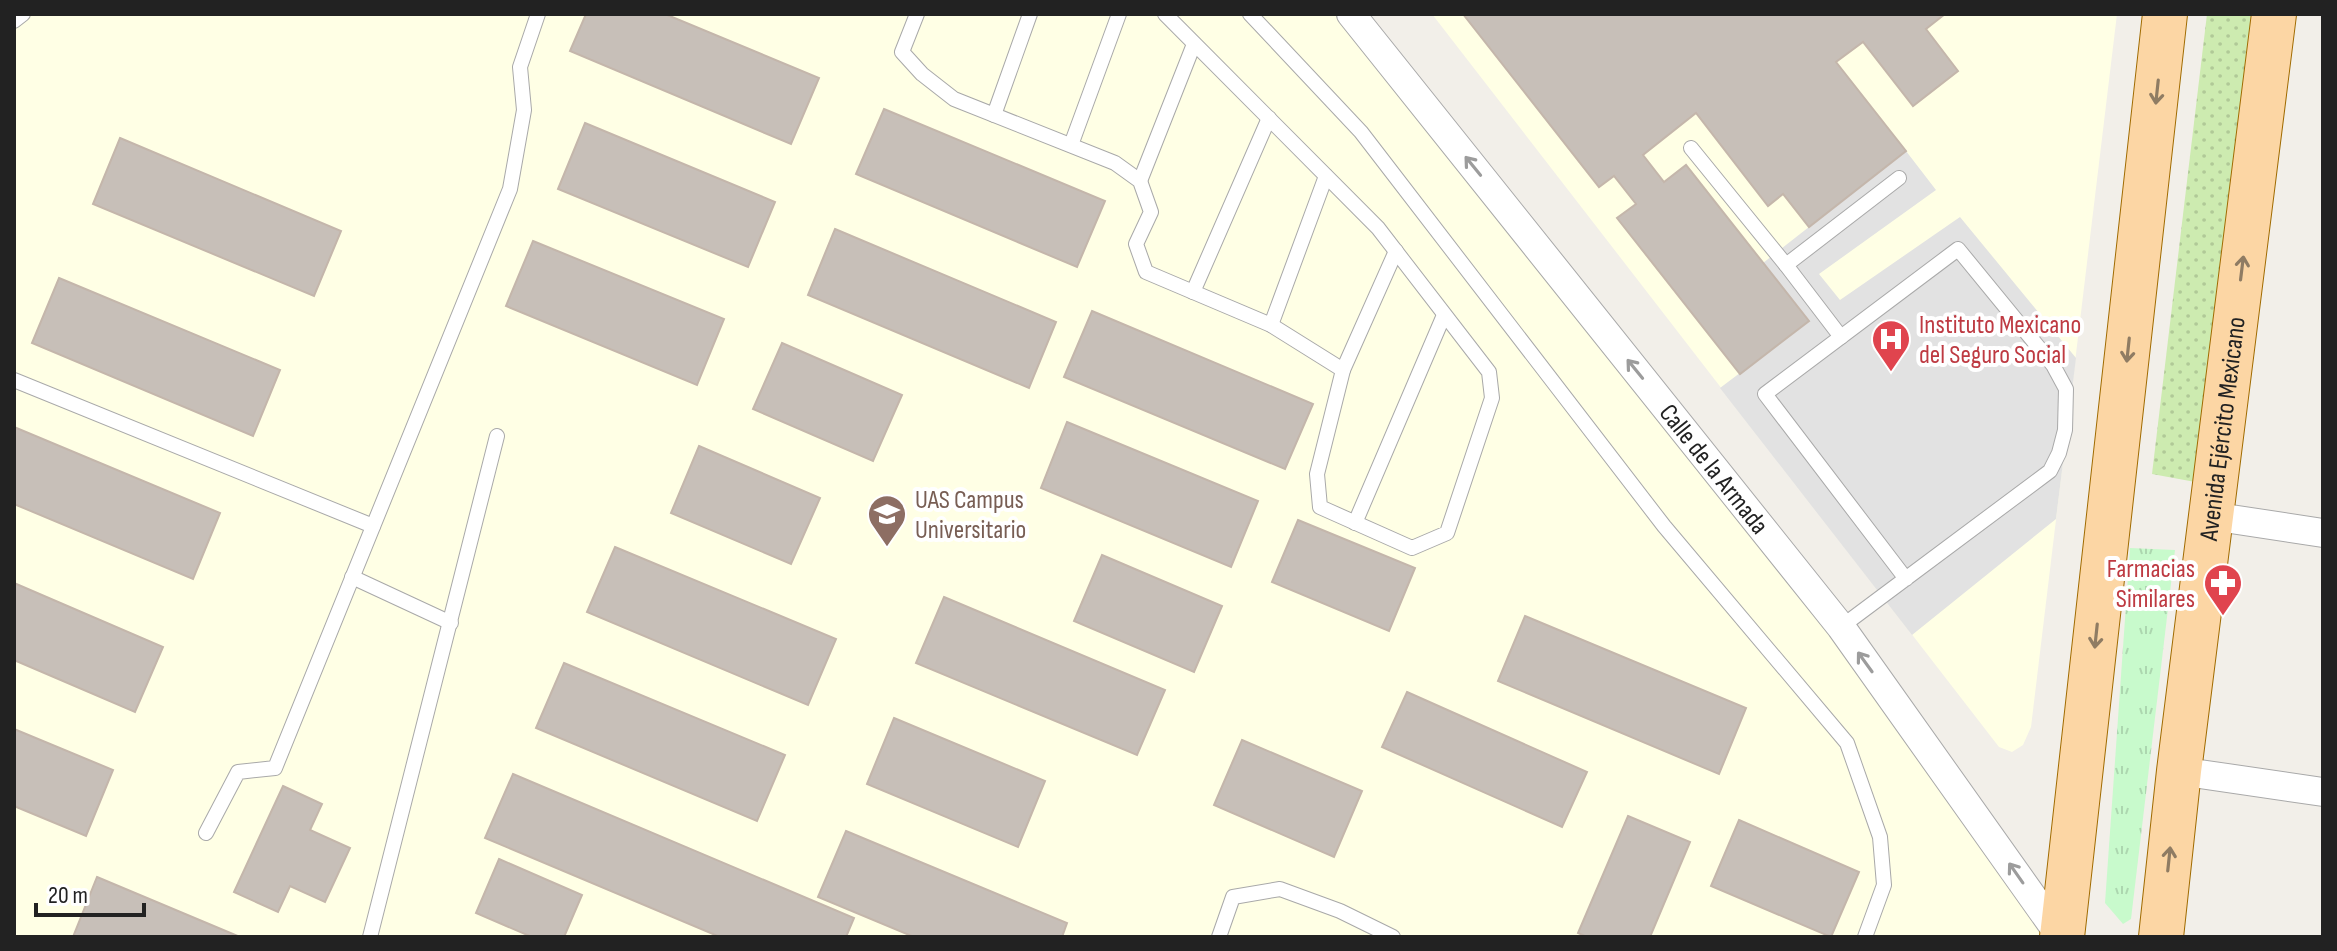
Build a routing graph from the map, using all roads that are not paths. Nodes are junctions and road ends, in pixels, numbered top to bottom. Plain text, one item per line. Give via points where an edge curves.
1 (23, 14) edge
2 (538, 14) edge
3 (917, 14) edge
4 (1030, 14) edge
5 (1119, 14) edge
6 (1165, 14) edge
7 (1250, 14) edge
8 (1351, 14) edge
9 (2165, 14) edge
10 (2274, 14) edge
11 (14, 21) edge
12 (1194, 44) junction
13 (994, 115) junction
14 (1269, 118) junction
15 (1071, 145) junction
16 (1691, 148) dead end
17 (1326, 176) junction
18 (1899, 178) dead end
19 (1140, 181) junction
20 (1396, 251) junction
21 (1786, 265) junction
22 (1193, 292) junction
23 (1444, 315) junction
24 (1271, 325) junction
25 (1841, 337) junction
26 (1343, 370) junction
27 (14, 380) edge
28 (497, 436) dead end
29 (2211, 516) junction
30 (1355, 523) junction
31 (373, 526) junction
32 (2323, 533) edge
33 (352, 577) junction
34 (1906, 579) junction
35 (451, 623) junction
36 (1841, 627) junction
37 (2179, 771) junction
38 (2323, 792) edge
39 (206, 833) dead end
40 (370, 937) edge
41 (1219, 937) edge
42 (1393, 937) edge
43 (1865, 937) edge
44 (2062, 937) edge
45 (2161, 937) edge

1 - 11 lane
2 - 31 lane via 520,67 524,110 510,189
3 - 13 lane via 902,52 954,99
4 - 13 lane
5 - 15 lane
6 - 12 lane
7 - 43 lane via 1361,132 1664,526 1847,743 1880,837 1884,885
36 -> 8 street, Calle de la Armada
9 -> 44 main road
29 -> 10 main road, Avenida Ejército Mexicano
12 - 14 lane
12 - 19 lane
13 - 15 lane
14 - 17 lane
14 - 22 lane
15 - 19 lane via 1115,163
16 - 21 lane
17 - 20 lane
17 - 24 lane
18 - 21 lane
19 - 22 lane via 1151,212 1136,244 1146,272
20 - 23 lane
20 - 26 lane
21 - 25 lane
22 - 24 lane
23 - 30 lane
23 - 30 lane via 1489,372 1492,398 1447,533 1412,548
24 - 26 lane
25 - 34 lane via 1765,394
25 - 34 lane via 1958,249 2053,365 2066,389 2065,430 2050,471
26 - 30 lane via 1317,474 1320,507
27 - 31 lane
28 - 35 lane
29 - 32 street
29 - 37 main road, Avenida Ejército Mexicano
31 - 33 lane
33 - 35 lane
33 - 39 lane via 275,768 238,772
34 - 36 lane
35 - 40 lane
44 -> 36 street, Calle de la Armada
37 - 38 street
45 -> 37 main road, Avenida Ejército Mexicano
41 - 42 lane via 1233,897 1280,889

